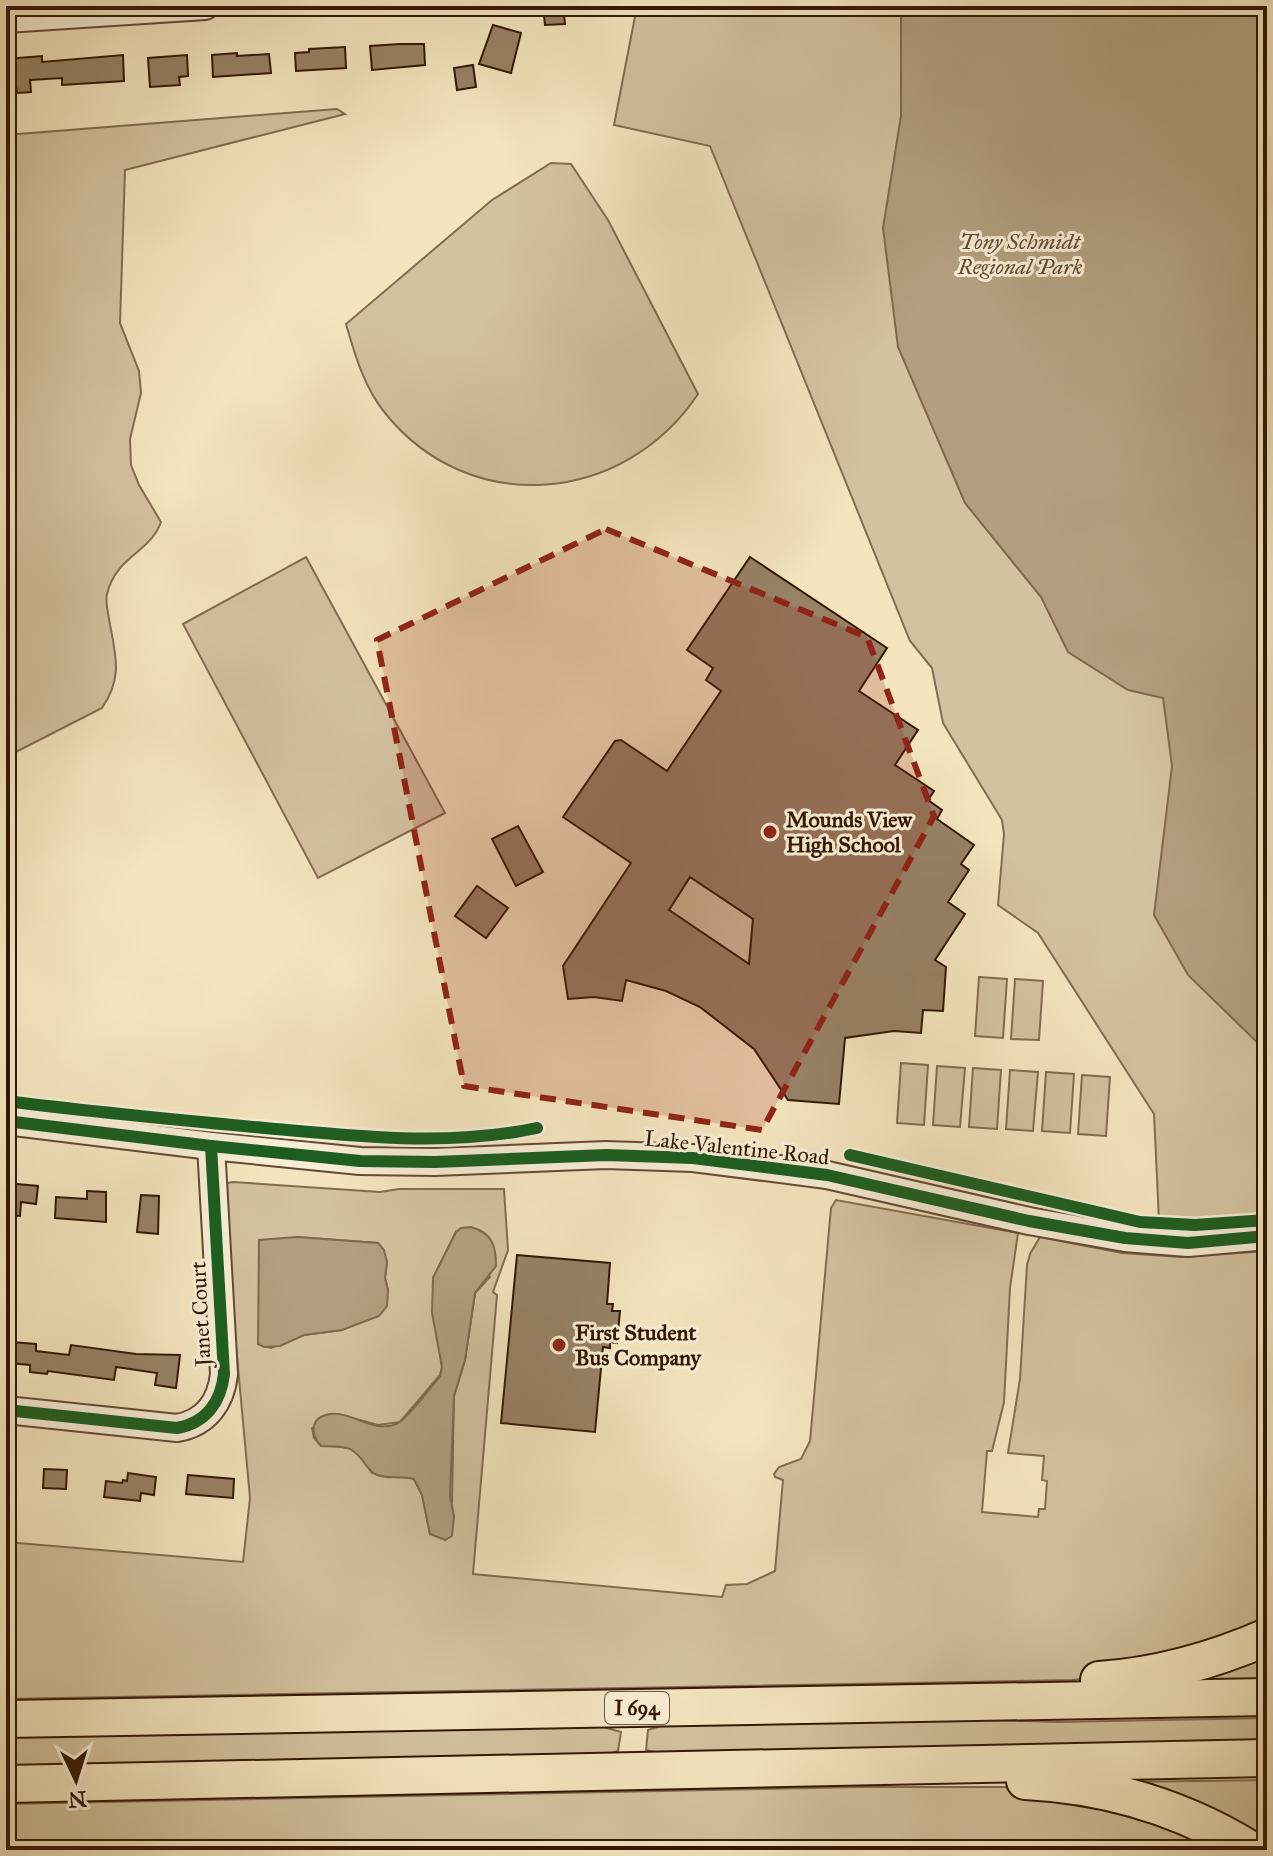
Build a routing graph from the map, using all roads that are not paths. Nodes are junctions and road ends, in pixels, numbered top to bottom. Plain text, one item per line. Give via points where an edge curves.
1 (205, 6) edge
2 (6, 19) edge
3 (6, 1121) edge
4 (211, 1146) junction
5 (1267, 1236) edge
6 (6, 1410) edge
7 (1267, 1637) edge
8 (1267, 1697) edge
9 (913, 1703) junction
10 (6, 1719) edge
11 (1267, 1758) edge
12 (672, 1769) junction
13 (6, 1784) edge
14 (1251, 1850) edge

1 - 2 street
3 - 4 street, Lake Valentine Road
4 - 5 street, Lake Valentine Road via 395,1162 606,1155 693,1158 827,1175 1125,1238 1188,1243
4 - 6 street, Janet Court via 224,1374 213,1408 200,1420 177,1428
7 - 9 highway via 1163,1671
8 - 9 highway, I 694
9 - 10 highway, I 694
11 - 12 highway
12 - 13 highway
12 - 14 highway via 1088,1788 1158,1806

